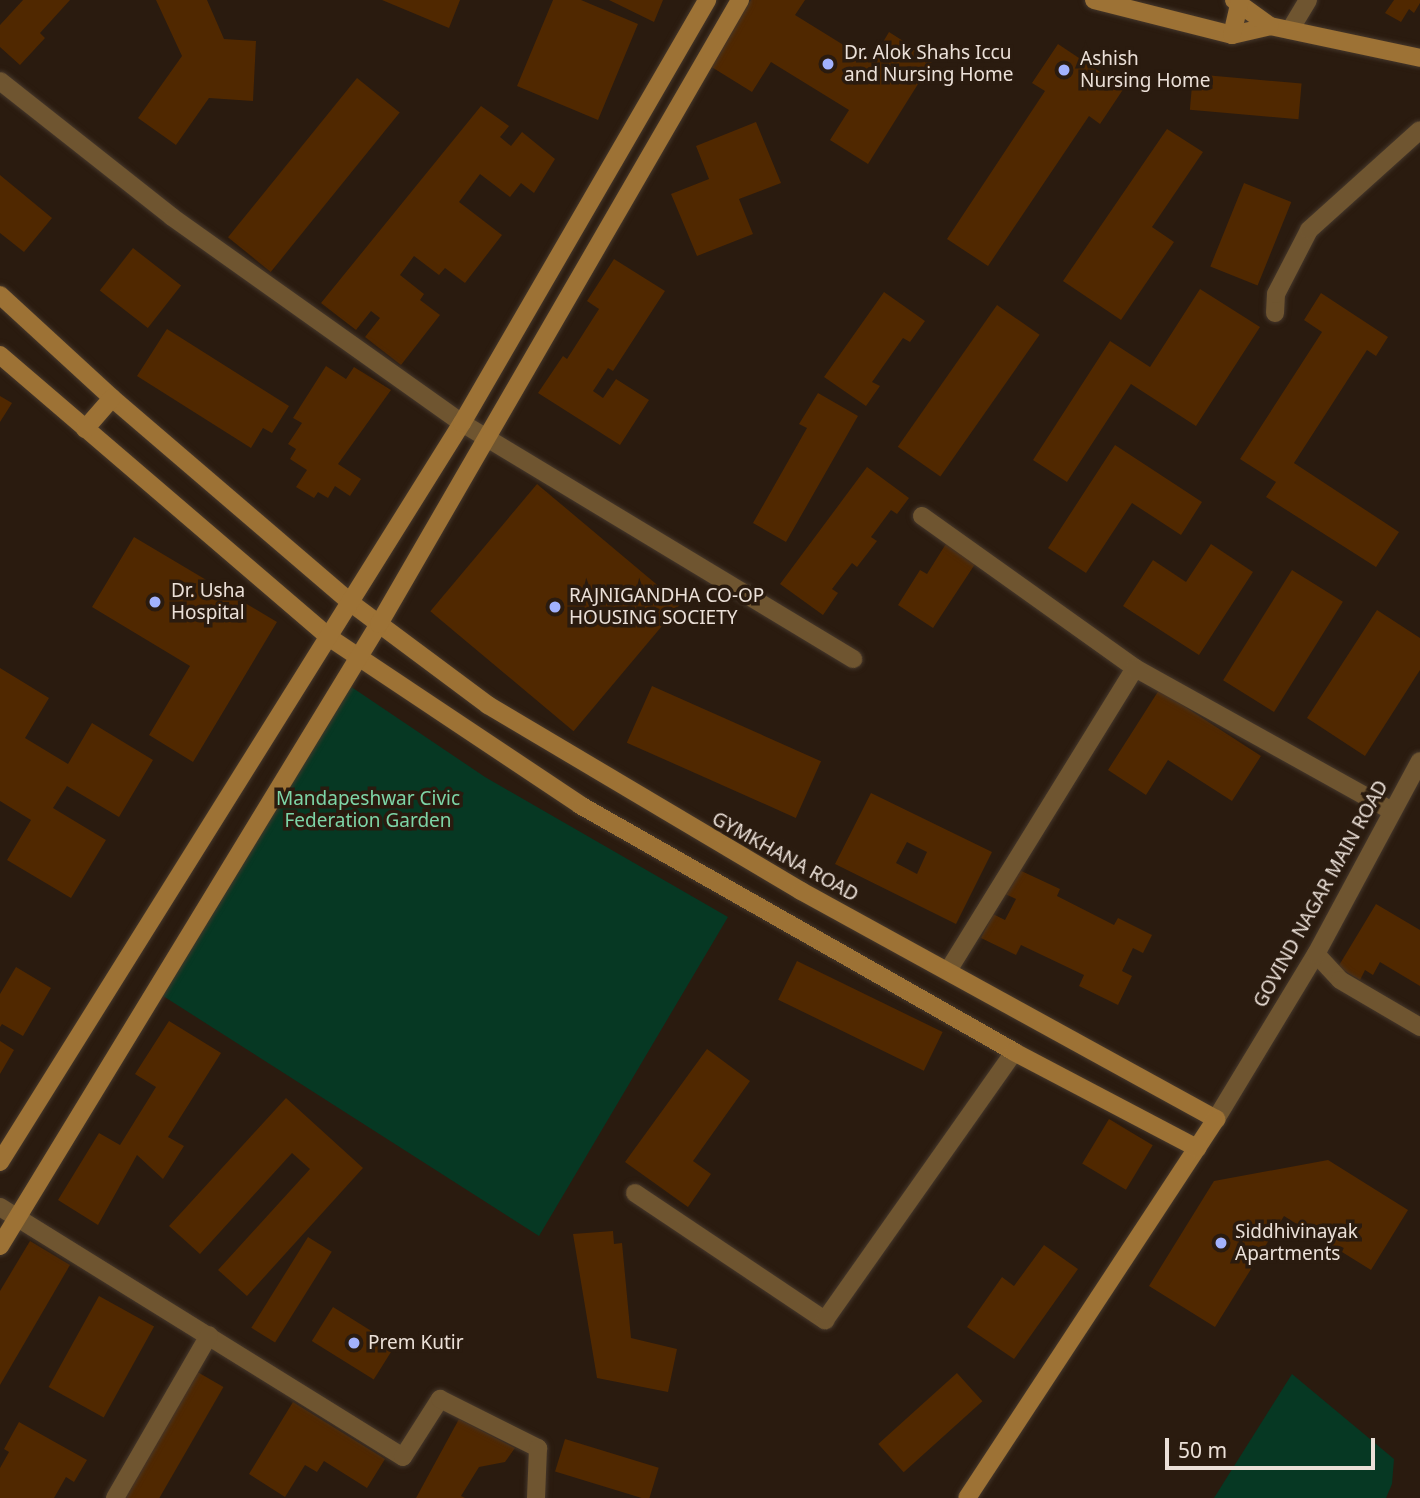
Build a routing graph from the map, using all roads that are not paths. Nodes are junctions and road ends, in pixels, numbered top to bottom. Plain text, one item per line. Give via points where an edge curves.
1 (707, 0) edge
2 (740, 0) edge
3 (1094, 0) edge
4 (1308, 0) edge
5 (1237, 1) edge
6 (1270, 26) junction
7 (1290, 30) junction
8 (1232, 35) junction
9 (1420, 58) edge
10 (0, 81) edge
11 (1420, 130) edge
12 (0, 295) edge
13 (1275, 313) dead end
14 (0, 355) edge
15 (112, 398) junction
16 (462, 423) junction
17 (85, 429) junction
18 (486, 438) junction
19 (922, 516) dead end
20 (351, 603) junction
21 (379, 624) junction
22 (330, 638) junction
23 (359, 657) junction
24 (853, 659) dead end
25 (1135, 668) junction
26 (1420, 761) edge
27 (1390, 810) junction
28 (1317, 954) junction
29 (948, 971) junction
30 (1420, 1027) edge
31 (1014, 1052) junction
32 (1216, 1119) junction
33 (1197, 1148) junction
34 (0, 1162) edge
35 (635, 1193) dead end
36 (0, 1207) edge
37 (17, 1218) junction
38 (0, 1247) edge
39 (209, 1335) junction
40 (115, 1498) edge
41 (536, 1498) edge
42 (967, 1498) edge

1 - 16 street
2 - 18 street
3 - 8 street
4 - 7 street
5 - 6 street
5 - 8 street
6 - 7 street
6 - 8 street
7 - 9 street
10 - 16 street via 172,217
11 - 13 street via 1309,230 1276,294
12 - 15 street, GYMKHANA ROAD
14 - 17 street
15 - 17 street
15 - 20 street, GYMKHANA ROAD
16 - 18 street
16 - 20 street
17 - 22 street
18 - 21 street
18 - 24 street
19 - 25 street
20 - 21 street, GYMKHANA ROAD
20 - 22 street
21 - 23 street
21 - 29 street, GYMKHANA ROAD via 488,705
22 - 23 street
22 - 34 street
23 - 31 street via 580,805
23 - 37 street
25 - 27 street
25 - 29 street
26 - 27 street, GOVIND NAGAR MAIN ROAD
27 - 28 street, GOVIND NAGAR MAIN ROAD
28 - 30 street via 1340,980
28 - 32 street, GOVIND NAGAR MAIN ROAD
29 - 32 street, GYMKHANA ROAD
31 - 33 street
31 - 35 street via 825,1320
32 - 33 street
33 - 42 street
36 - 37 street
37 - 38 street
37 - 39 street
39 - 40 street
39 - 41 street via 403,1457 440,1399 538,1448

